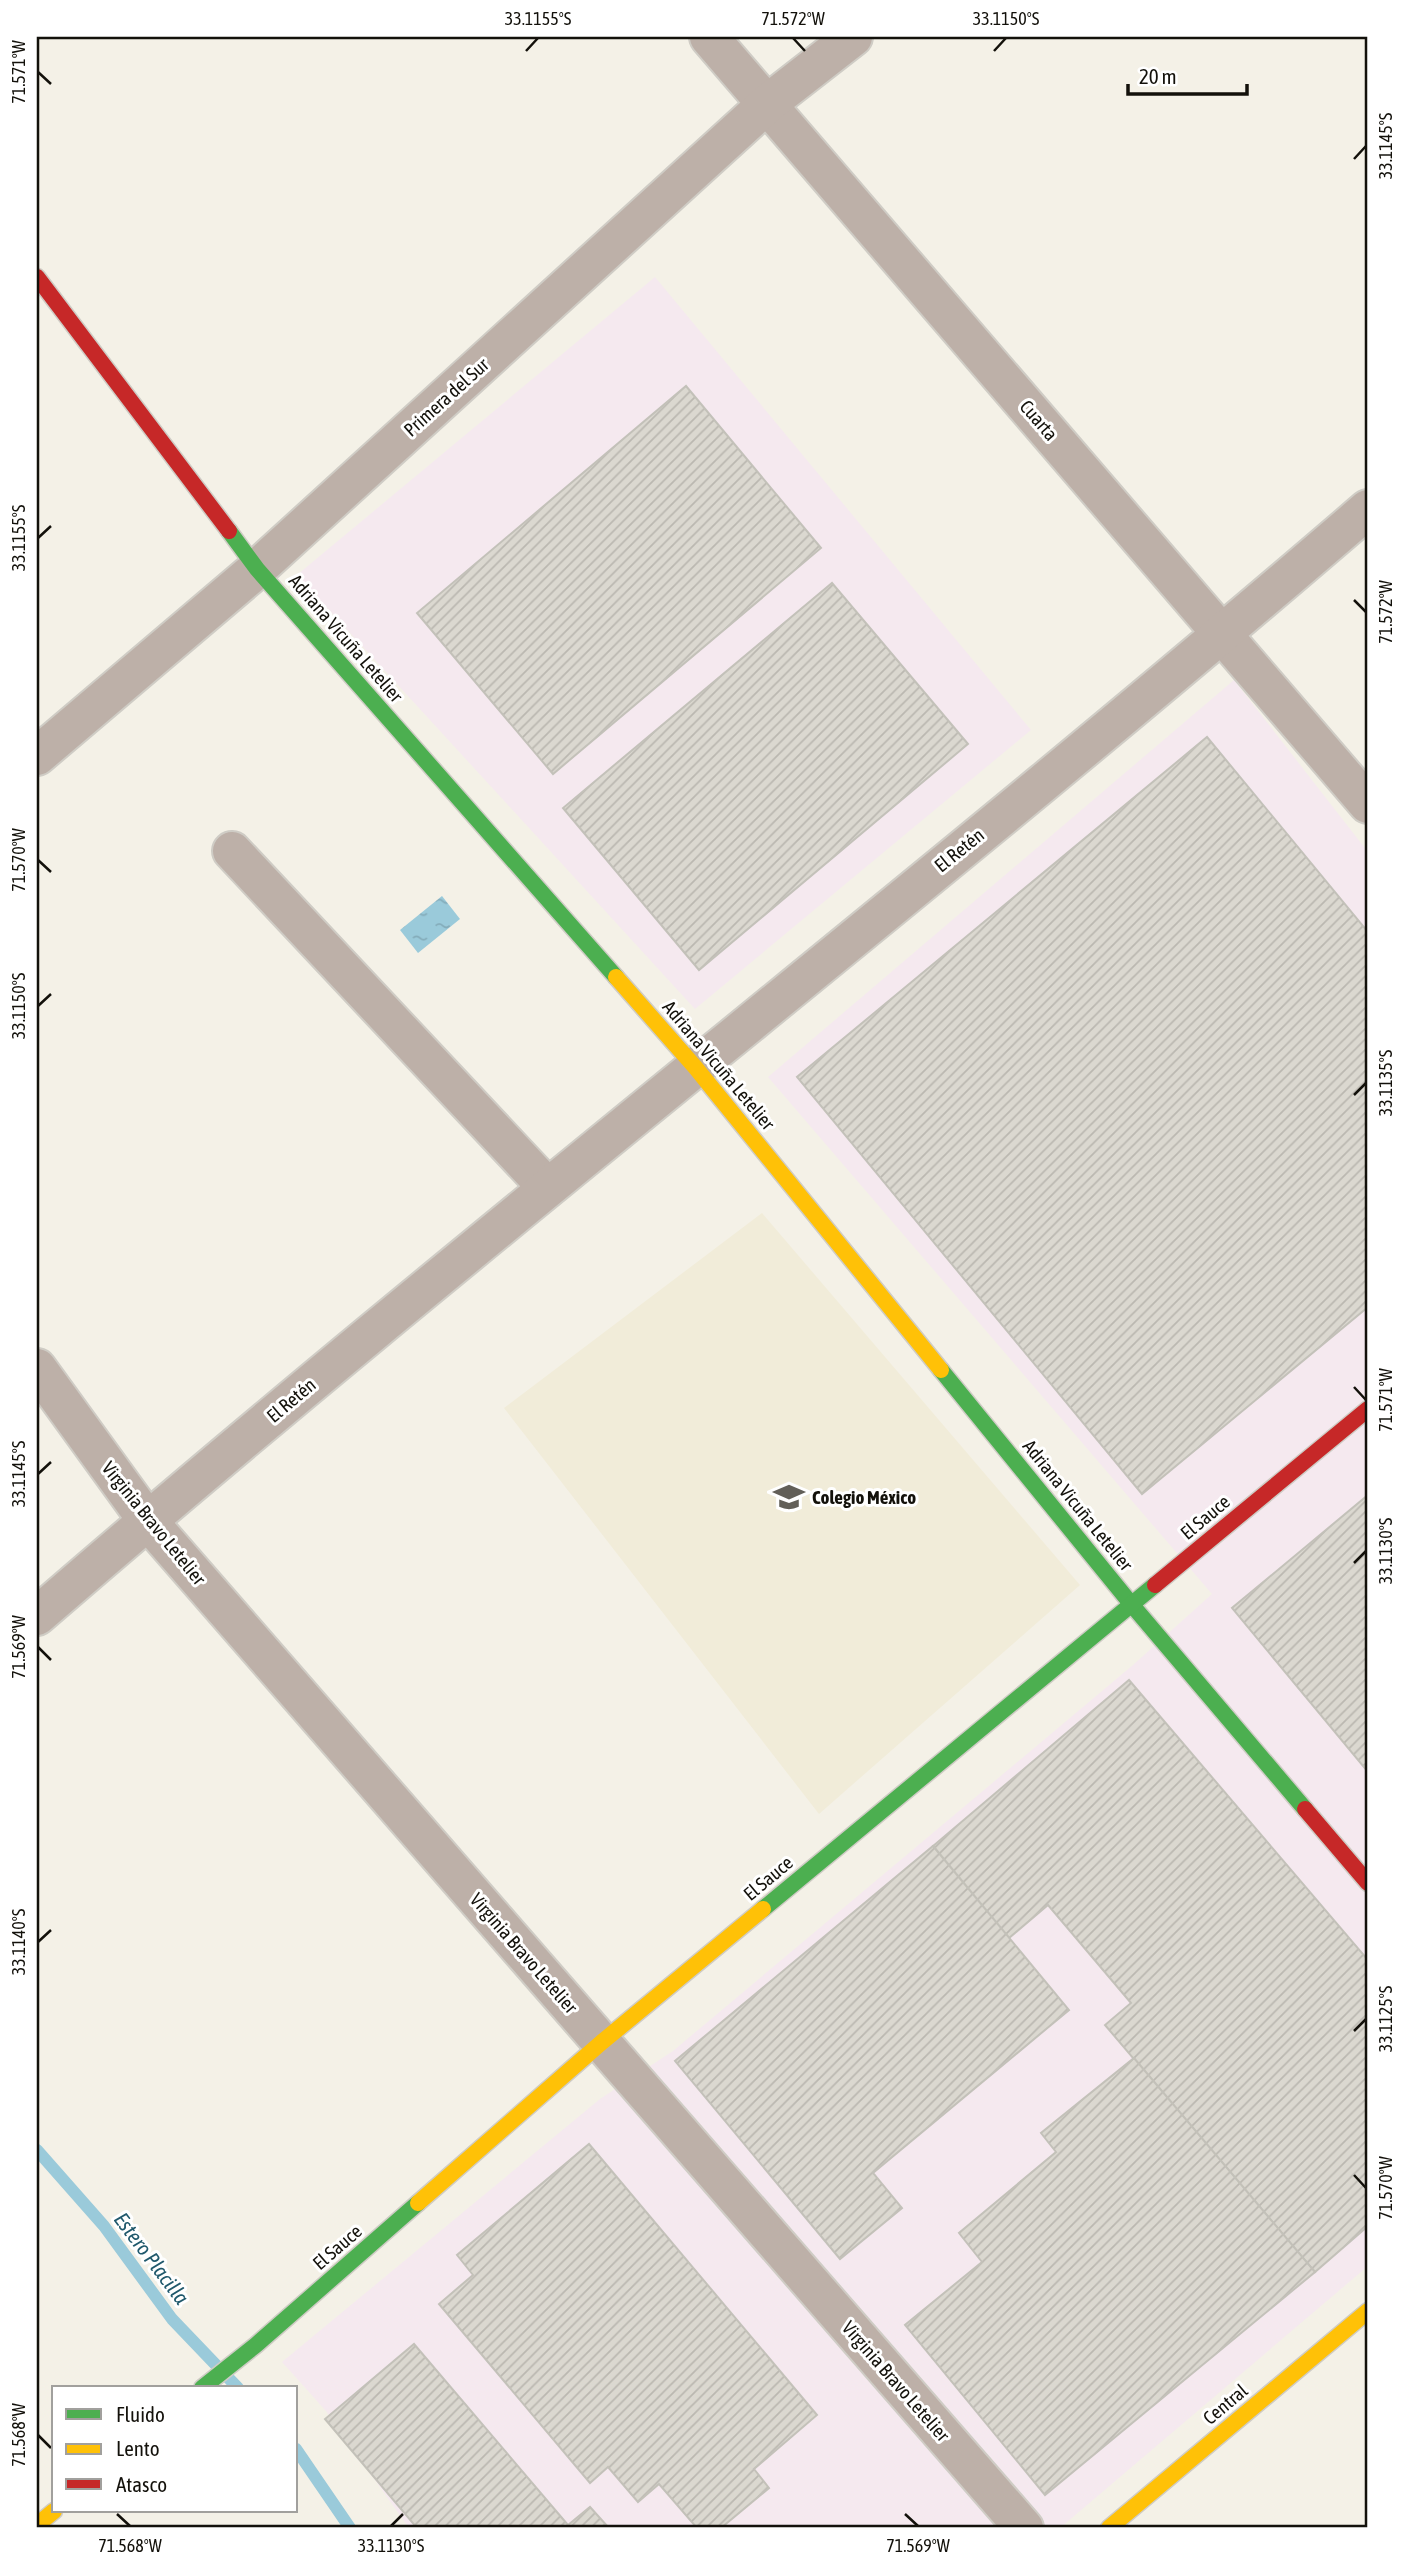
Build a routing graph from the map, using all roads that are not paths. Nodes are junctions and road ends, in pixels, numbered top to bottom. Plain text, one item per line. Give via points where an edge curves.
1 (709, 37) edge
2 (853, 37) edge
3 (767, 104) junction
4 (37, 276) edge
5 (1368, 509) edge
6 (257, 569) junction
7 (1223, 635) junction
8 (37, 757) edge
9 (1368, 804) edge
10 (232, 851) dead end
11 (695, 1067) junction
12 (547, 1187) junction
13 (37, 1368) edge
14 (1368, 1409) edge
15 (147, 1520) junction
16 (1132, 1605) junction
17 (37, 1616) edge
18 (1368, 1883) edge
19 (602, 2042) junction
20 (1368, 2311) edge
21 (205, 2386) edge
22 (53, 2512) edge
23 (37, 2525) edge
24 (1024, 2528) edge
25 (1109, 2528) edge

1 - 3 street, Cuarta
2 - 3 street, Primera del Sur
3 - 6 street, Primera del Sur
3 - 7 street, Cuarta
4 - 6 street, Adriana Vicuña Letelier
5 - 7 street, El Retén
6 - 8 street, Primera del Sur
6 - 11 street, Adriana Vicuña Letelier
7 - 9 street, Cuarta
7 - 11 street, El Retén
10 - 12 street
11 - 12 street, El Retén
11 - 16 street, Adriana Vicuña Letelier
12 - 15 street, El Retén
13 - 15 street, Virginia Bravo Letelier
14 - 16 street, El Sauce
15 - 17 street, El Retén
15 - 19 street, Virginia Bravo Letelier
16 - 18 street, Adriana Vicuña Letelier
16 - 19 street, El Sauce
19 - 21 street, El Sauce
19 - 24 street, Virginia Bravo Letelier
20 - 25 street, Central
22 - 23 street

